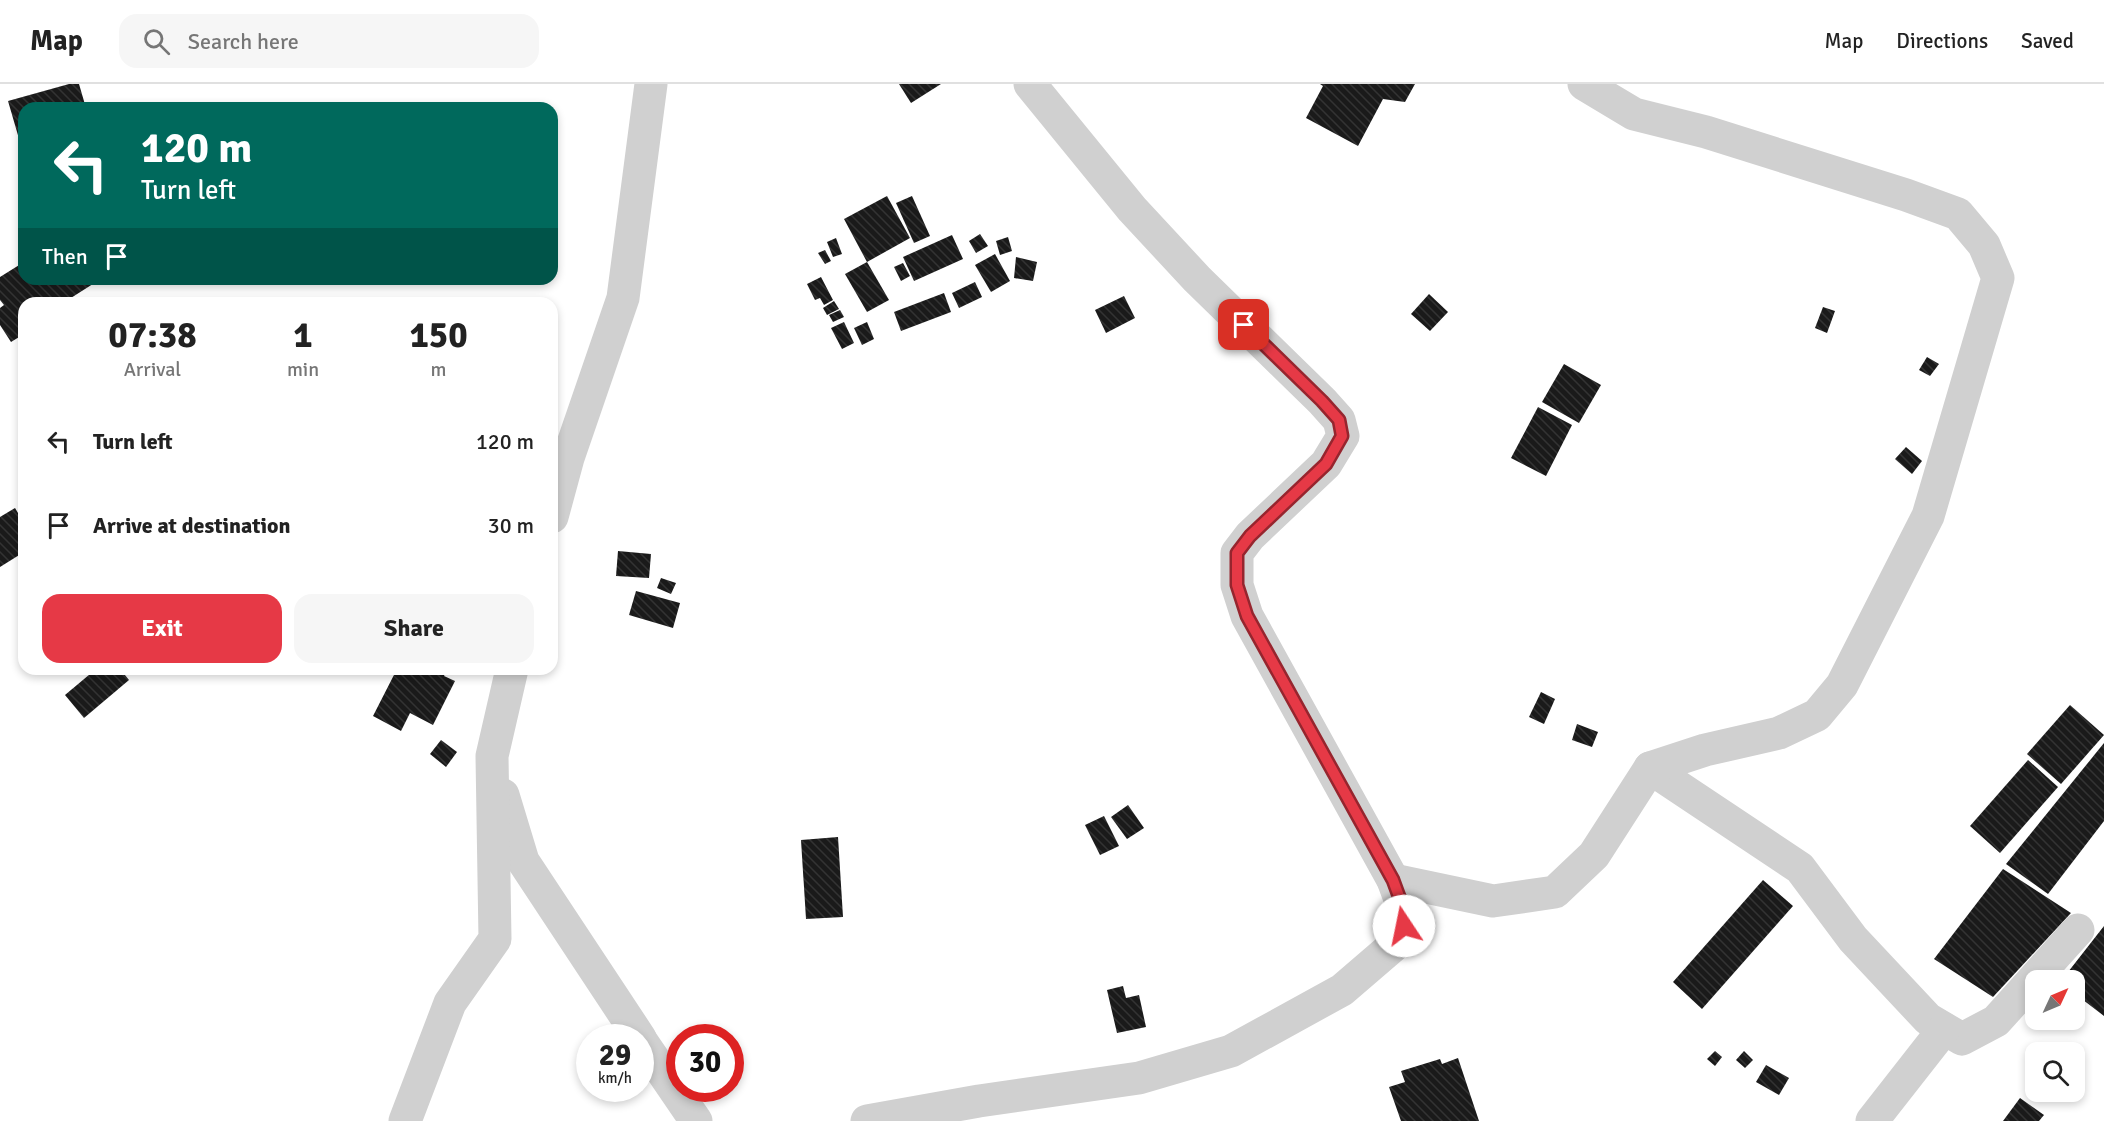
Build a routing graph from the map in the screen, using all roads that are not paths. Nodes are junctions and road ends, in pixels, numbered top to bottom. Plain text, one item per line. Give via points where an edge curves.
1 (651, 84) edge
2 (1030, 84) edge
3 (1584, 84) edge
4 (558, 495) edge
5 (511, 675) edge
6 (492, 756) junction
7 (1650, 768) junction
8 (1393, 880) junction
9 (2078, 930) dead end
10 (631, 1024) edge
11 (1944, 1029) junction
12 (654, 1059) edge
13 (405, 1121) edge
14 (696, 1121) edge
15 (867, 1121) edge
16 (1872, 1121) edge

1 - 4 street via 623,298
2 - 8 street via 1140,218 1339,420 1342,436 1326,464 1250,536 1237,553 1235,568 1247,616
3 - 7 street via 1634,114 1706,132 1958,214 1984,245 1998,278 1928,516 1842,685 1817,715 1779,733
5 - 6 street
6 - 10 street via 523,861
6 - 13 street via 495,939 450,1003
7 - 8 street via 1594,855 1556,892 1493,901
7 - 11 street via 1800,868 1853,939 1928,1019
8 - 15 street via 1404,910 1404,926 1392,947 1342,990 1231,1051 1139,1078
9 - 11 street via 1996,1021 1962,1039
11 - 16 street
12 - 14 street

